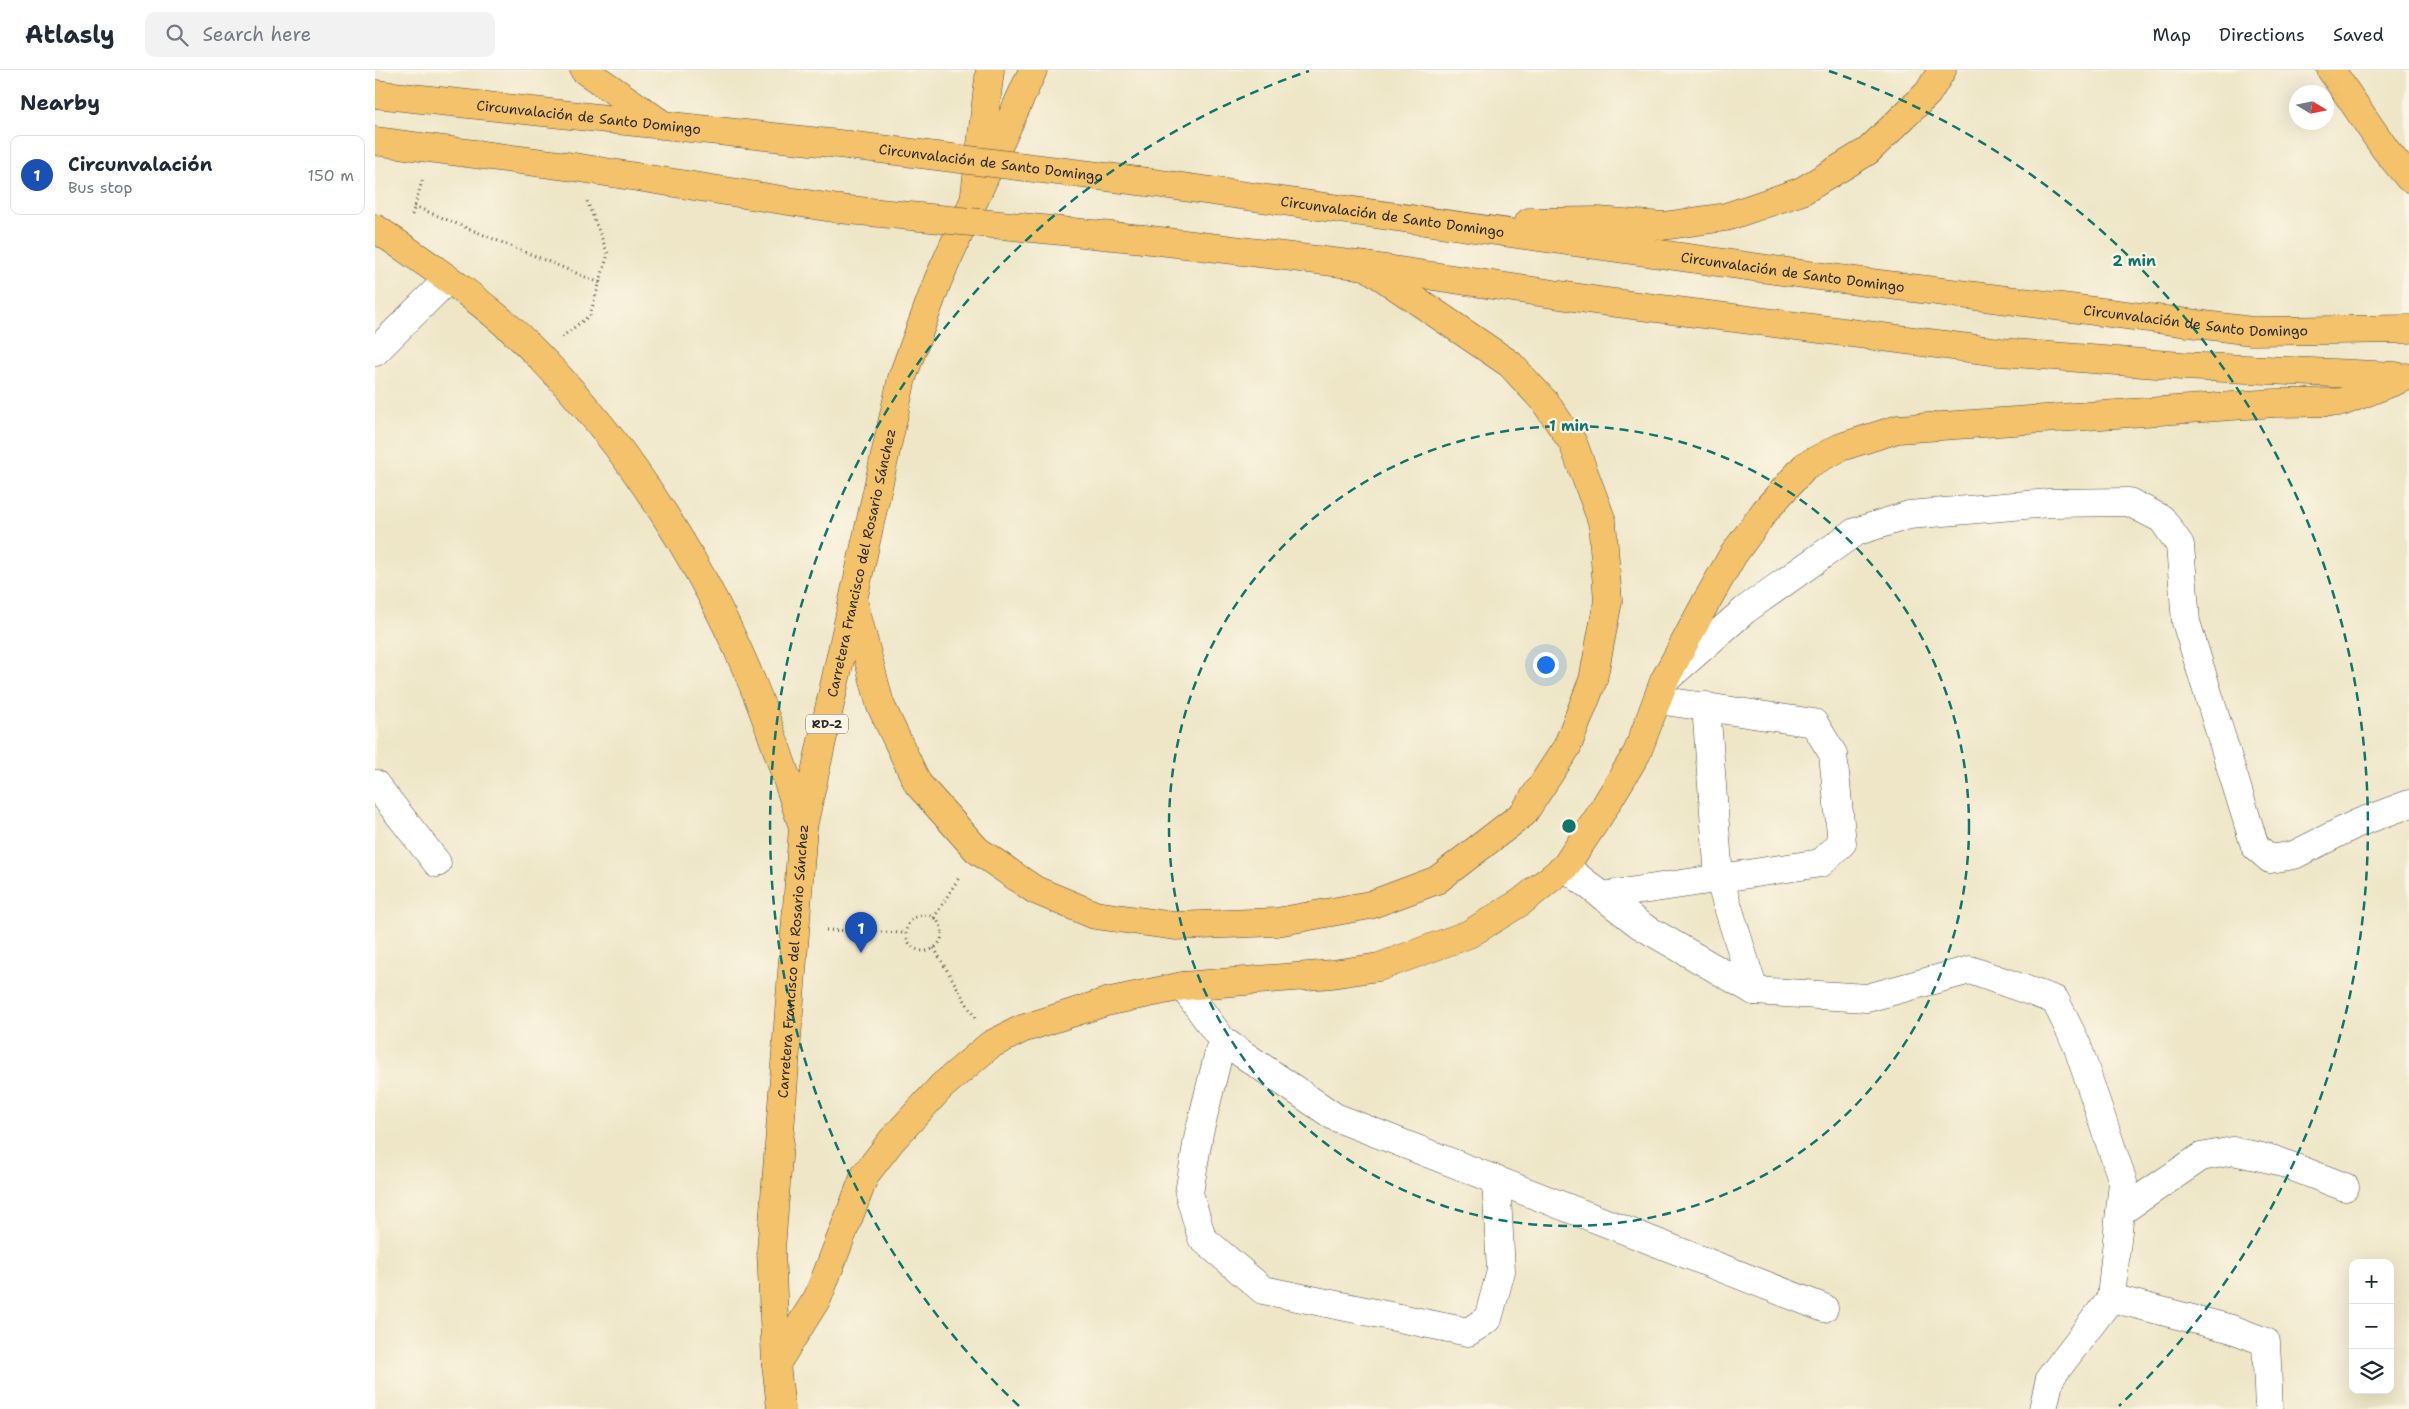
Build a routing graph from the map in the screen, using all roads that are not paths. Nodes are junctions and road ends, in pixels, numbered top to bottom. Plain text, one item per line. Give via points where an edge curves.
1 (584, 70) edge
2 (990, 70) edge
3 (1033, 70) edge
4 (1942, 70) edge
5 (2331, 70) edge
6 (375, 94) edge
7 (665, 126) junction
8 (375, 141) edge
9 (2409, 178) edge
10 (975, 194) junction
11 (1435, 223) junction
12 (375, 228) edge
13 (1366, 266) junction
14 (448, 279) junction
15 (2409, 329) edge
16 (375, 352) edge
17 (2407, 377) edge
18 (854, 603) junction
19 (1661, 690) junction
20 (1706, 706) junction
21 (375, 784) edge
22 (2409, 804) edge
23 (803, 827) junction
24 (437, 863) dead end
25 (1565, 867) junction
26 (1719, 878) junction
27 (1602, 896) junction
28 (1183, 986) junction
29 (1753, 990) junction
30 (1222, 1040) junction
31 (1496, 1179) junction
32 (2345, 1188) dead end
33 (2120, 1212) junction
34 (2111, 1298) junction
35 (1824, 1308) dead end
36 (776, 1364) junction
37 (781, 1409) edge
38 (2043, 1409) edge
39 (2269, 1409) edge

1 - 7 main road
2 - 10 main road
3 - 10 main road, Carretera Francisco del Rosario Sánchez / RD-2
4 - 11 main road via 1927,93 1868,151 1802,191 1727,218 1663,226 1598,221
5 - 9 main road
6 - 7 main road, Circunvalación de Santo Domingo
7 - 11 main road, Circunvalación de Santo Domingo, bridge via 1147,182
8 - 13 main road, bridge via 839,209 1143,239
10 - 18 main road, Carretera Francisco del Rosario Sánchez / RD-2 via 937,280 902,378
11 - 15 main road, Circunvalación de Santo Domingo via 2251,331
12 - 14 main road
13 - 17 main road via 1600,301 2000,352 2182,366
13 - 18 main road via 1510,364 1545,402 1573,443 1602,521 1608,600 1593,680 1567,746 1523,814 1437,880 1370,905 1277,922 1175,926 1095,915 1035,890 977,850 918,784 880,704
14 - 16 street
14 - 23 main road via 539,355 614,441 677,535 718,610 757,694
17 - 19 main road via 2342,402 2275,402 1898,429 1841,447 1805,466 1765,511 1733,555
18 - 23 main road, Carretera Francisco del Rosario Sánchez / RD-2
19 - 20 street
19 - 22 street via 1745,610 1855,532 1909,515 2049,503 2129,502 2162,519 2180,546 2186,622 2255,846 2270,859 2294,855 2358,823
19 - 25 main road via 1637,753
20 - 26 street
20 - 26 street via 1814,723 1833,754 1843,843 1821,863
21 - 24 street
23 - 36 main road, Carretera Francisco del Rosario Sánchez / RD-2 via 771,1250
25 - 27 street
25 - 28 main road via 1521,902 1469,934 1379,967
26 - 27 street
26 - 29 street
27 - 29 street via 1640,925
28 - 30 street
28 - 36 main road via 1106,1002 1022,1029 990,1044 942,1086 865,1174 818,1296
29 - 33 street via 1867,998 1970,970 2055,1000 2077,1045 2123,1182
30 - 31 street via 1335,1117
30 - 31 street via 1199,1133 1189,1193 1202,1238 1263,1290 1468,1332 1488,1319 1501,1271
31 - 35 street
32 - 33 street via 2275,1160 2233,1150 2201,1157
33 - 34 street
34 - 38 street via 2050,1378
34 - 39 street via 2232,1329 2266,1342
36 - 37 main road, Carretera Francisco del Rosario Sánchez / RD-2

